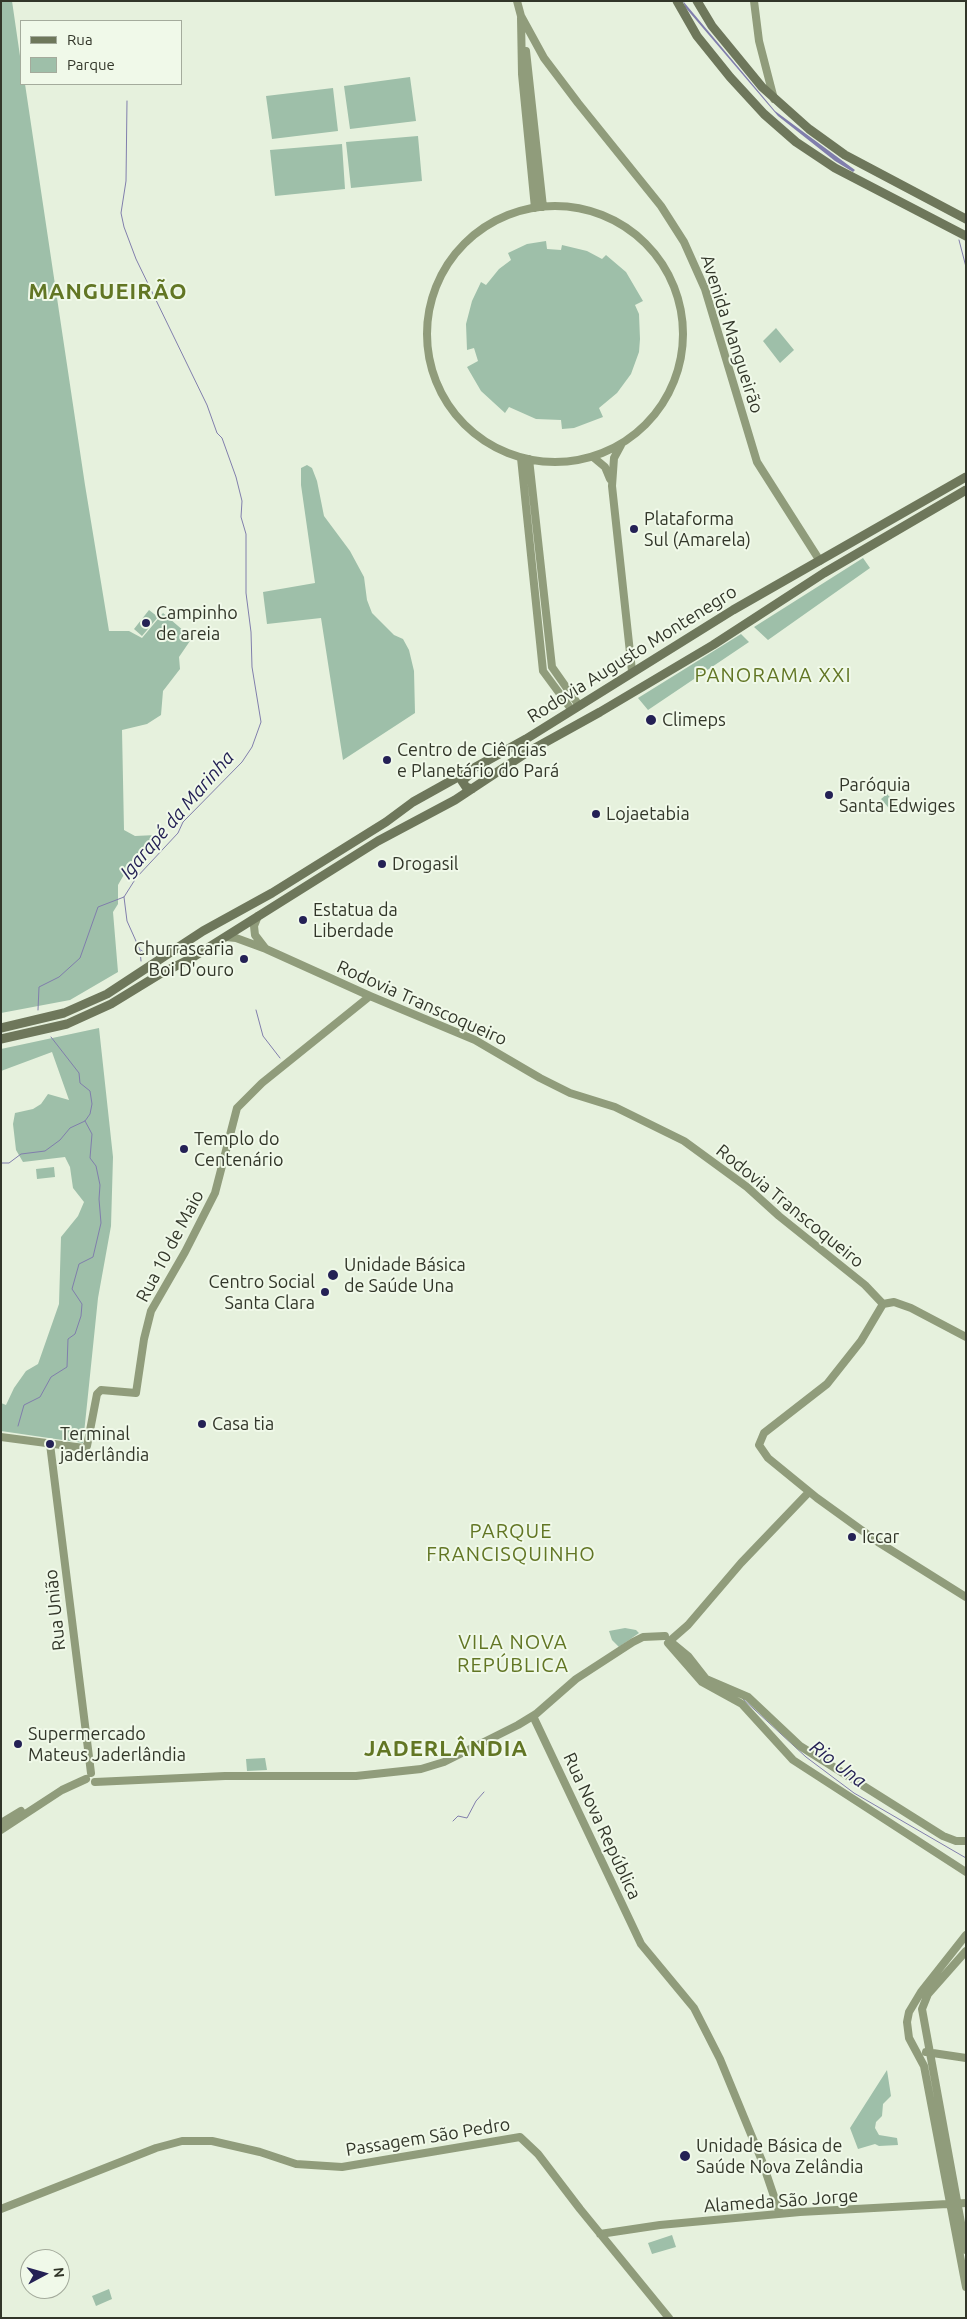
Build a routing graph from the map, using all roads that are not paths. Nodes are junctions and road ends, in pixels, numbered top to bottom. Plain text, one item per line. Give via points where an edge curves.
1 (517, 1) edge
2 (677, 1) edge
3 (697, 1) edge
4 (754, 1) edge
5 (521, 16) junction
6 (775, 101) junction
7 (909, 191) junction
8 (923, 198) junction
9 (901, 202) junction
10 (539, 207) junction
11 (918, 210) junction
12 (966, 219) edge
13 (966, 235) edge
14 (622, 443) junction
15 (593, 457) junction
16 (525, 458) junction
17 (966, 477) edge
18 (612, 486) junction
19 (966, 490) edge
20 (820, 561) junction
21 (632, 671) junction
22 (575, 707) junction
23 (500, 752) junction
24 (446, 783) junction
25 (472, 789) junction
26 (423, 819) junction
27 (260, 914) junction
28 (226, 937) junction
29 (266, 949) junction
30 (370, 996) junction
31 (1, 1028) edge
32 (1, 1038) edge
33 (882, 1304) junction
34 (966, 1337) edge
35 (1, 1437) edge
36 (50, 1444) junction
37 (809, 1492) junction
38 (966, 1597) edge
39 (670, 1639) junction
40 (533, 1716) junction
41 (90, 1779) junction
42 (34, 1807) junction
43 (1, 1823) edge
44 (1, 1830) edge
45 (966, 1841) edge
46 (966, 1872) edge
47 (966, 1935) edge
48 (966, 1951) edge
49 (908, 2017) junction
50 (923, 2017) junction
51 (927, 2040) junction
52 (914, 2048) junction
53 (929, 2052) junction
54 (966, 2058) edge
55 (958, 2203) edge
56 (1, 2209) edge
57 (780, 2214) junction
58 (600, 2234) junction
59 (966, 2250) edge
60 (966, 2287) edge
61 (669, 2318) edge

1 - 5 street, Avenida Mangueirão
2 - 9 main road via 701,42 764,114 796,142 835,168
3 - 6 main road via 712,26
4 - 6 street via 759,41
5 - 10 street via 522,74
5 - 20 street, Avenida Mangueirão via 556,74 661,206 684,242 705,289 757,462
6 - 7 main road via 845,155
7 - 8 main road
7 - 9 main road via 909,201
8 - 11 main road via 914,204
8 - 12 main road
9 - 11 main road
10 - 14 street via 587,210 625,227 655,255 675,292 682,333 676,374 657,411 636,434
10 - 16 street via 493,222 455,255 435,293 428,334 438,384 455,413 479,437
11 - 13 main road
14 - 15 street
14 - 18 street via 614,458
15 - 16 street via 558,462
15 - 18 street via 605,467
16 - 22 street via 552,667
17 - 20 main road, Rodovia Augusto Montenegro
18 - 21 street
19 - 25 main road, Rodovia Augusto Montenegro via 884,536 622,700 526,753
20 - 21 main road, Rodovia Augusto Montenegro
21 - 22 main road, Rodovia Augusto Montenegro
22 - 23 main road, Rodovia Augusto Montenegro
23 - 24 main road, Rodovia Augusto Montenegro
23 - 25 main road via 462,779 465,786
24 - 26 main road via 453,785 457,794 427,812
24 - 31 main road, Rodovia Augusto Montenegro via 272,893 203,931 107,994 64,1013
25 - 26 main road, Rodovia Augusto Montenegro
26 - 27 main road, Rodovia Augusto Montenegro via 378,841
27 - 28 main road, Rodovia Augusto Montenegro
27 - 29 street via 254,930
28 - 29 street, Rodovia Transcoqueiro
28 - 32 main road, Rodovia Augusto Montenegro via 83,1017 67,1024
29 - 30 street, Rodovia Transcoqueiro
30 - 33 street, Rodovia Transcoqueiro via 475,1040 570,1093 615,1107 684,1140 747,1187 865,1285
30 - 36 street, Rua 10 de Maio via 262,1082 237,1108 214,1194 151,1311 136,1393 101,1390 97,1394 87,1446
33 - 34 street via 894,1302 912,1308
33 - 37 street via 861,1341 827,1384 759,1440 763,1454
35 - 36 street
36 - 41 street, Rua União
37 - 38 street via 878,1542
37 - 39 street
39 - 40 street via 638,1639 576,1679
39 - 45 street via 706,1679 748,1697 800,1746 937,1832 956,1841
39 - 46 street via 702,1682 742,1704 793,1760
40 - 41 street via 444,1762 421,1769 356,1776
40 - 57 street, Rua Nova República via 643,1947 694,2008 716,2051 748,2125
41 - 42 street via 62,1790
42 - 43 street
42 - 44 street
47 - 49 street via 913,2004
48 - 50 street via 928,1994 922,2005
49 - 50 street
49 - 52 street via 908,2033
50 - 51 street
51 - 52 street
51 - 53 street
52 - 53 street
52 - 55 street via 924,2066
53 - 54 street
53 - 55 street
55 - 57 street, Alameda São Jorge
55 - 59 street
55 - 60 street
56 - 58 street, Passagem São Pedro via 156,2148 182,2141 212,2141 296,2164 342,2167 518,2136 538,2154
57 - 58 street, Alameda São Jorge
58 - 61 street, Passagem São Pedro

